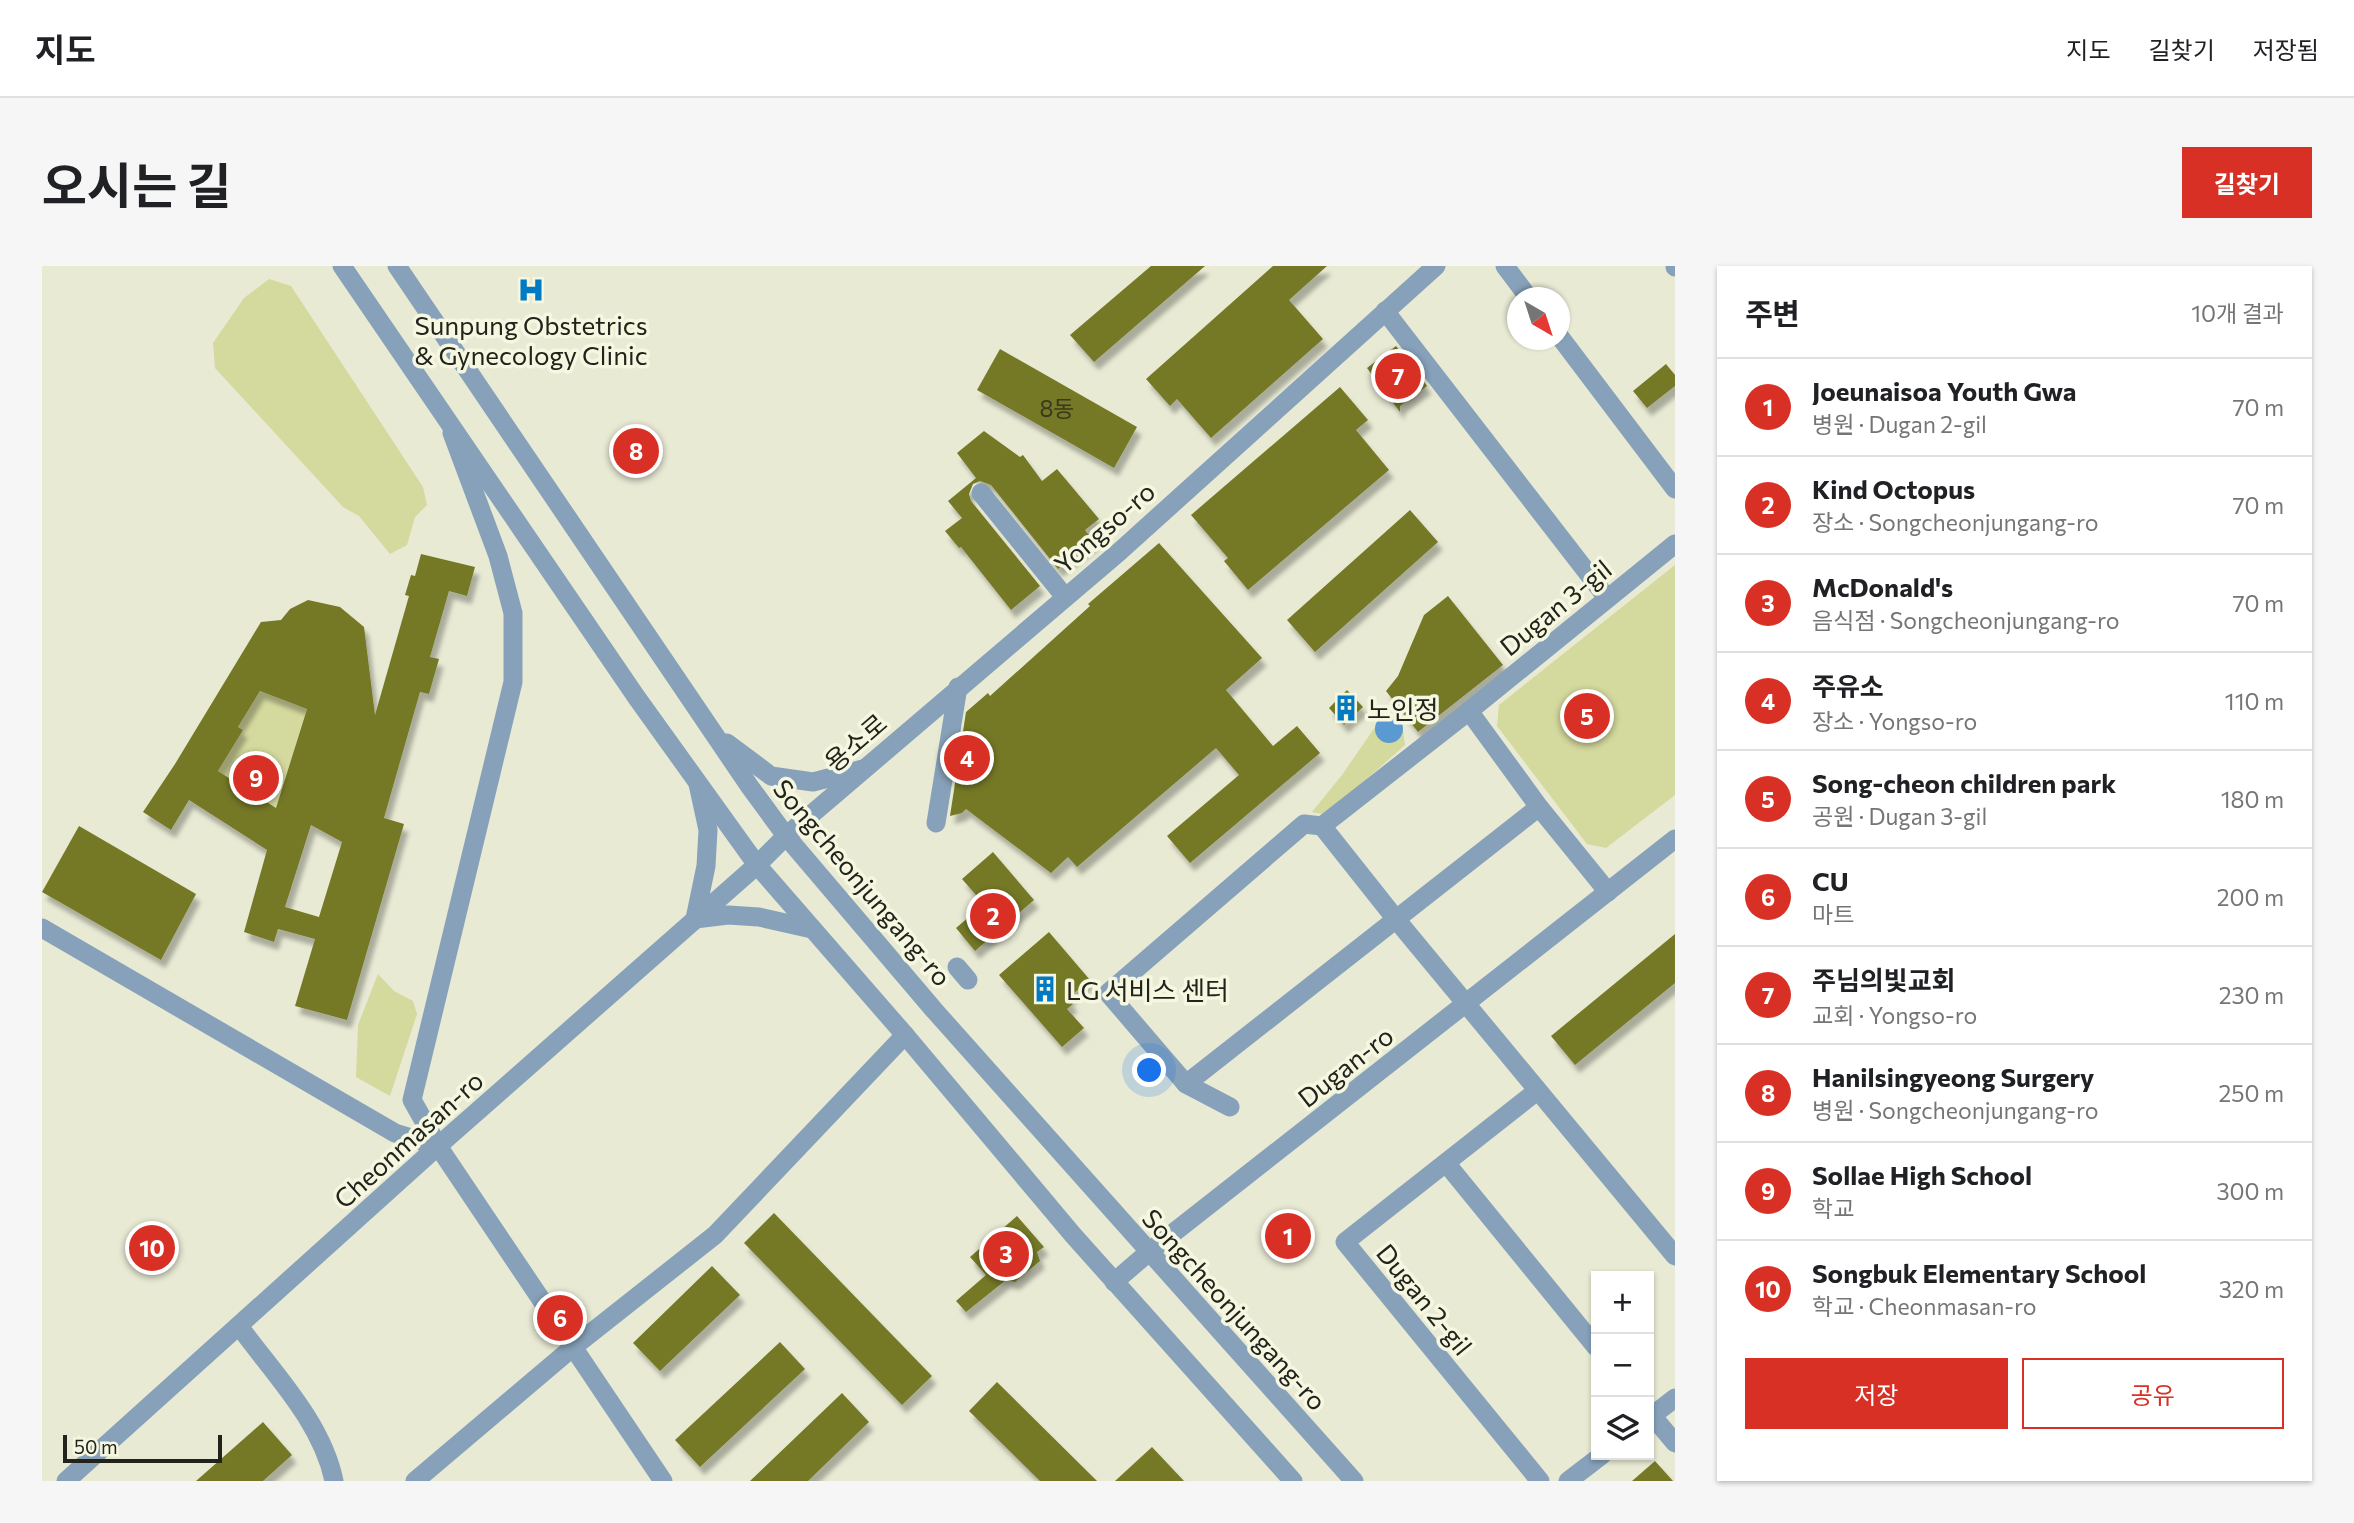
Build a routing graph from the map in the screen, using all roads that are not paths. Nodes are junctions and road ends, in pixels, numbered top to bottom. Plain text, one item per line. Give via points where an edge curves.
1 (342, 266) edge
2 (397, 266) edge
3 (1436, 266) edge
4 (1505, 266) edge
5 (1521, 287) edge
6 (1385, 311) junction
7 (1569, 350) edge
8 (450, 426) junction
9 (1675, 489) edge
10 (981, 493) dead end
11 (1675, 544) edge
12 (1065, 597) junction
13 (1607, 598) junction
14 (958, 687) junction
15 (1469, 711) junction
16 (713, 733) junction
17 (863, 769) junction
18 (698, 784) junction
19 (1539, 807) junction
20 (936, 824) dead end
21 (1322, 826) junction
22 (786, 836) junction
23 (1675, 839) edge
24 (757, 865) junction
25 (1608, 892) junction
26 (1395, 918) junction
27 (695, 919) junction
28 (42, 929) edge
29 (812, 929) junction
30 (1466, 1004) junction
31 (905, 1035) junction
32 (1186, 1084) junction
33 (1538, 1091) junction
34 (1230, 1107) dead end
35 (438, 1146) junction
36 (1446, 1163) junction
37 (1149, 1252) junction
38 (1675, 1256) edge
39 (1114, 1282) junction
40 (239, 1326) junction
41 (1591, 1341) edge
42 (572, 1348) junction
43 (1675, 1398) edge
44 (1654, 1412) edge
45 (1654, 1419) edge
46 (1675, 1443) edge
47 (1595, 1460) edge
48 (66, 1481) edge
49 (334, 1481) edge
50 (415, 1481) edge
51 (663, 1481) edge
52 (1293, 1481) edge
53 (1354, 1481) edge
54 (1539, 1481) edge
55 (1568, 1481) edge

1 - 8 street
2 - 16 street, Songcheonjungang-ro
3 - 6 street, Yongso-ro
4 - 5 street
6 - 12 street, Yongso-ro
6 - 13 street
7 - 9 street
8 - 18 street
8 - 35 street via 498,556 513,612 513,682 412,1100
10 - 12 street
11 - 13 street, Dugan 3-gil
12 - 14 street, Yongso-ro
13 - 15 street, Dugan 3-gil
14 - 17 street, 용소로
14 - 20 street
15 - 19 street
15 - 21 street, Dugan 3-gil
16 - 17 street via 771,776 813,782
16 - 22 street, Songcheonjungang-ro
17 - 22 street, 용소로
18 - 24 street
18 - 27 street via 708,830
19 - 25 street
19 - 26 street
21 - 26 street
21 - 32 street via 1304,824 1108,993
22 - 24 street, Cheonmasan-ro
22 - 37 street, Songcheonjungang-ro
23 - 25 street, Dugan-ro
24 - 27 street, Cheonmasan-ro
24 - 29 street
25 - 30 street, Dugan-ro
26 - 30 street
26 - 32 street
27 - 29 street via 749,916
27 - 35 street, Cheonmasan-ro
28 - 35 street via 395,1133
29 - 31 street
30 - 33 street
30 - 37 street, Dugan-ro
31 - 39 street
31 - 42 street via 715,1235
32 - 34 street
33 - 36 street, Dugan 2-gil
33 - 38 street
35 - 40 street, Cheonmasan-ro
35 - 42 street
36 - 41 street
36 - 54 street, Dugan 2-gil via 1345,1242
37 - 39 street, Dugan-ro
37 - 53 street, Songcheonjungang-ro
39 - 52 street
40 - 48 street, Cheonmasan-ro
40 - 49 street via 309,1420 329,1458
42 - 50 street
42 - 51 street
43 - 44 street
45 - 46 street
47 - 55 street

